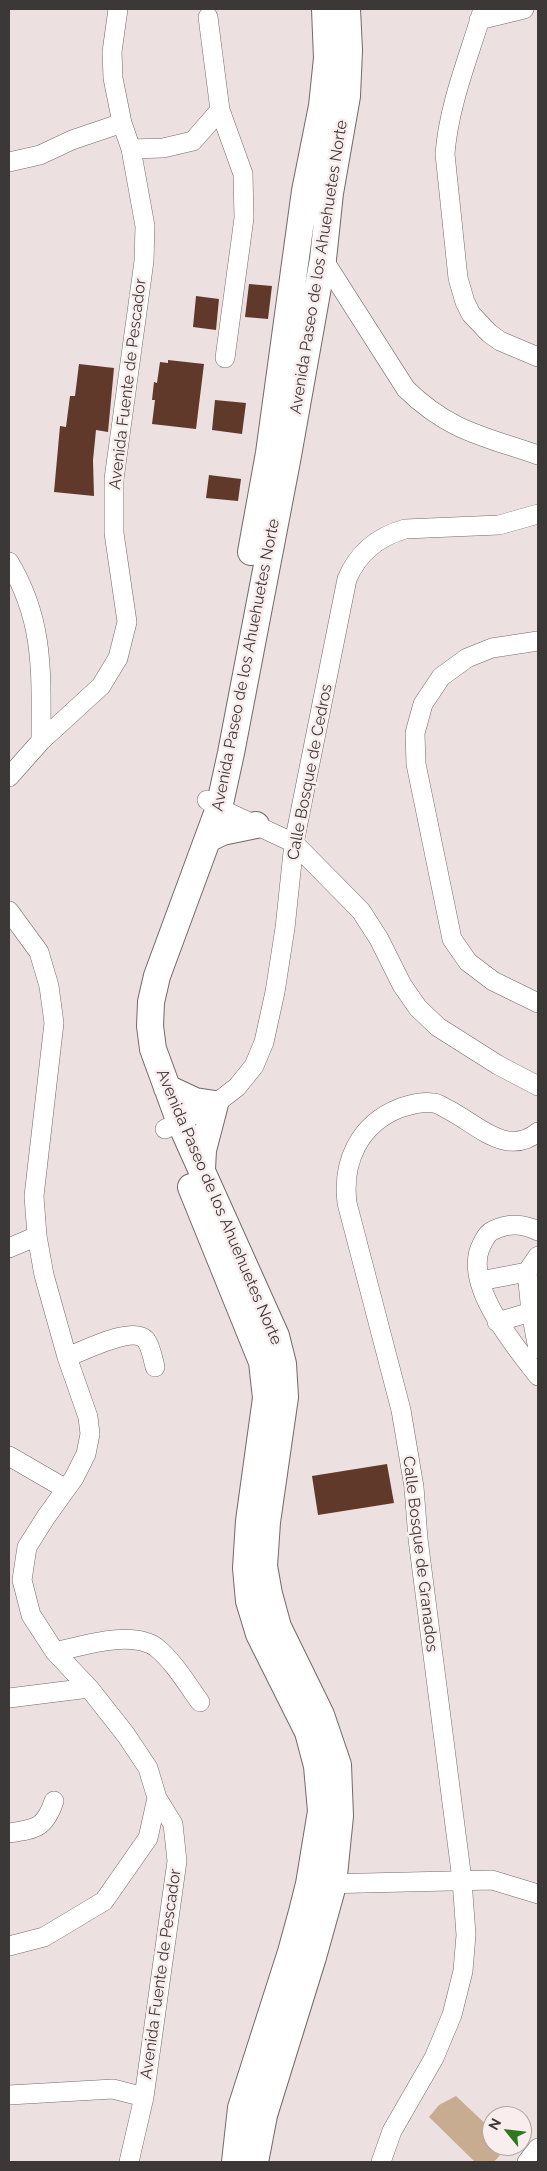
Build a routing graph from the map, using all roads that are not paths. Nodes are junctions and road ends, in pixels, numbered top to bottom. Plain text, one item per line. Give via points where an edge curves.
1 (118, 9) edge
2 (325, 9) edge
3 (347, 9) edge
4 (524, 9) edge
5 (481, 14) edge
6 (208, 17) dead end
7 (220, 110) junction
8 (122, 123) junction
9 (131, 149) junction
10 (9, 162) edge
11 (323, 259) junction
12 (225, 358) dead end
13 (538, 358) edge
14 (538, 455) edge
15 (538, 514) edge
16 (9, 562) edge
17 (538, 641) edge
18 (41, 741) junction
19 (9, 777) edge
20 (213, 804) junction
21 (256, 825) junction
22 (208, 839) junction
23 (294, 843) junction
24 (9, 911) edge
25 (538, 1003) edge
26 (538, 1086) edge
27 (167, 1088) junction
28 (215, 1104) junction
29 (172, 1125) junction
30 (538, 1132) edge
31 (202, 1173) junction
32 (538, 1231) edge
33 (37, 1236) junction
34 (9, 1248) edge
35 (538, 1256) edge
36 (527, 1272) junction
37 (480, 1281) junction
38 (531, 1312) junction
39 (497, 1322) junction
40 (538, 1350) edge
41 (67, 1357) junction
42 (155, 1367) dead end
43 (538, 1376) edge
44 (9, 1456) edge
45 (66, 1489) junction
46 (55, 1652) junction
47 (88, 1688) junction
48 (9, 1698) edge
49 (200, 1702) dead end
50 (157, 1798) junction
51 (54, 1801) dead end
52 (9, 1833) edge
53 (462, 1880) junction
54 (321, 1884) junction
55 (538, 1894) edge
56 (9, 1946) edge
57 (9, 2095) edge
58 (144, 2097) junction
59 (538, 2148) edge
60 (129, 2162) edge
61 (235, 2162) edge
62 (255, 2162) edge
63 (381, 2162) edge
64 (527, 2162) edge

1 - 8 street, Avenida Fuente de Pescador via 112,52 113,78
2 - 20 street, Avenida Paseo de los Ahuehuetes Norte via 327,58 322,106 305,191 269,453
3 - 11 street, Avenida Paseo de los Ahuehuetes Norte via 350,50 347,96 330,193
4 - 5 street
5 - 13 street via 452,104 446,137 458,278 465,302 480,324 500,341
6 - 7 street
7 - 9 street via 193,141 163,148
7 - 12 street via 243,174 244,218
8 - 9 street, Avenida Fuente de Pescador
8 - 10 street via 72,140 40,156
9 - 18 street, Avenida Fuente de Pescador via 145,226 144,261 114,479 114,533 127,622 118,658 101,686
11 - 14 street via 406,389 420,403 452,425
11 - 20 street, Avenida Paseo de los Ahuehuetes Norte via 287,461
15 - 23 street, Calle Bosque de Cedros via 499,525 393,532 372,544 357,560 347,579
16 - 18 street via 22,584 36,623 41,673
17 - 25 street via 492,648 467,658 441,677 423,704 415,733 416,764 452,939 468,962 493,981
18 - 19 street, Avenida Fuente de Pescador
20 - 21 street
20 - 22 street, Avenida Paseo de los Ahuehuetes Norte
20 - 29 street, Avenida Paseo de los Ahuehuetes Norte via 144,979 138,1005 142,1052
21 - 22 street via 222,832
21 - 23 street
22 - 27 street, Avenida Paseo de los Ahuehuetes Norte via 157,976 151,1002 153,1049
23 - 26 street via 361,912 418,1008 438,1027
23 - 28 street, Calle Bosque de Cedros via 285,928 264,1042 247,1077
24 - 33 street, Avenida Fuente de Pescador via 39,952 49,986 54,1023 34,1196
27 - 28 street via 195,1101
27 - 29 street, Avenida Paseo de los Ahuehuetes Norte
28 - 29 street, Calle Bosque de Cedros
28 - 31 street via 203,1150
29 - 31 street, Avenida Paseo de los Ahuehuetes Norte
29 - 54 street, Avenida Paseo de los Ahuehuetes Norte via 262,1362 266,1398 248,1520 246,1568 249,1601 259,1634 308,1732 317,1766
30 - 53 street, Calle Bosque de Granados via 524,1140 508,1142 492,1137 464,1117 434,1103 407,1106 382,1117 362,1135 352,1153 346,1178 347,1203 401,1410
31 - 54 street, Avenida Paseo de los Ahuehuetes Norte via 276,1336 283,1364 285,1397 264,1566 278,1627 322,1715 338,1765 340,1816
32 - 37 street via 506,1224 488,1233 477,1253
33 - 34 street
33 - 41 street, Avenida Fuente de Pescador via 44,1275
35 - 36 street
36 - 37 street
36 - 38 street
37 - 39 street
38 - 39 street
38 - 40 street
39 - 43 street
41 - 42 street via 126,1335 137,1335 148,1342
41 - 45 street, Avenida Fuente de Pescador via 88,1417 90,1434 81,1466
44 - 45 street
45 - 46 street, Avenida Fuente de Pescador via 27,1547 22,1580 31,1615
46 - 47 street, Avenida Fuente de Pescador
46 - 49 street via 138,1639 155,1646 168,1659
47 - 48 street
47 - 50 street, Avenida Fuente de Pescador via 148,1768
50 - 56 street via 148,1838 104,1901 44,1937
50 - 58 street, Avenida Fuente de Pescador via 173,1824 178,1861
51 - 52 street via 49,1816 39,1825
53 - 54 street
53 - 55 street via 492,1880
53 - 63 street, Calle Bosque de Granados via 466,1935 452,2015 434,2058 392,2131
54 - 61 street, Avenida Paseo de los Ahuehuetes Norte via 291,1952 240,2108
54 - 62 street, Avenida Paseo de los Ahuehuetes Norte via 313,1957 264,2116
57 - 58 street via 113,2089
58 - 60 street, Avenida Fuente de Pescador
59 - 64 street

